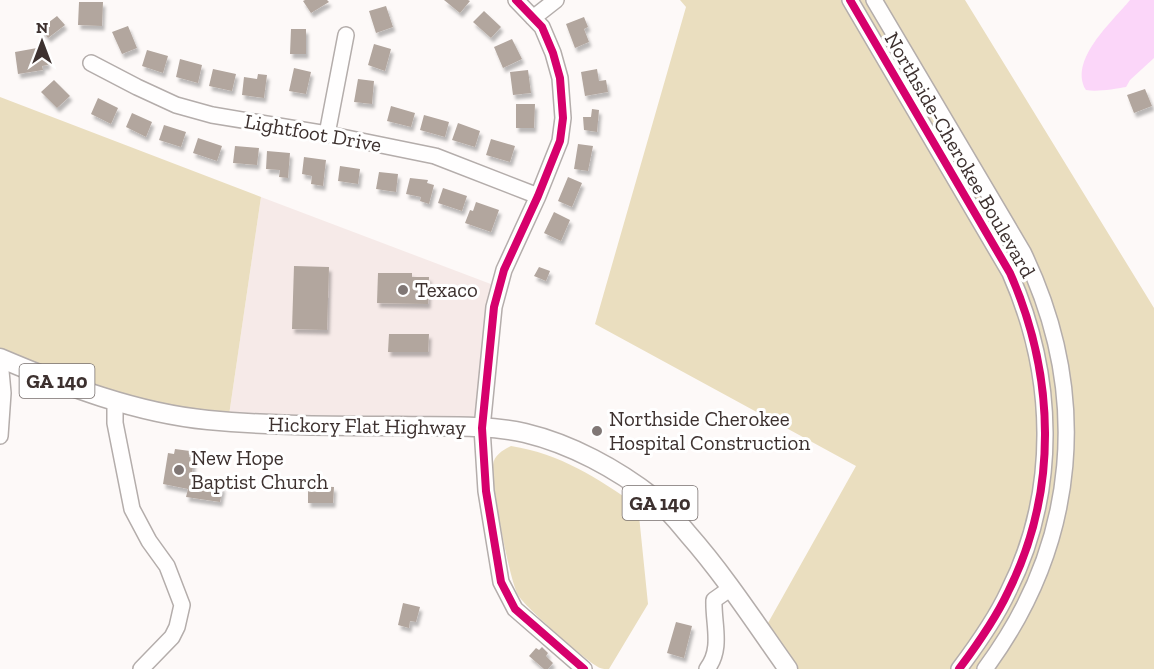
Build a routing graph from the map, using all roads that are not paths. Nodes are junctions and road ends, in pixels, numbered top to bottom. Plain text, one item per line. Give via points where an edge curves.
1 (516, 0) edge
2 (556, 0) edge
3 (850, 0) edge
4 (874, 0) edge
5 (533, 18) junction
6 (346, 35) dead end
7 (91, 63) dead end
8 (327, 134) junction
9 (538, 196) junction
10 (0, 359) edge
11 (115, 400) junction
12 (482, 428) junction
13 (0, 435) edge
14 (731, 588) junction
15 (141, 669) edge
16 (584, 669) edge
17 (707, 669) edge
18 (788, 669) edge
19 (959, 669) edge
20 (985, 669) edge

1 - 5 street
2 - 5 street
3 - 19 street, Northside-Cherokee Boulevard via 1010,273 1027,315 1043,385 1045,456 1033,527 1009,592
4 - 20 street, Northside-Cherokee Boulevard via 1026,259 1057,343 1067,436 1054,529 1024,607
5 - 9 street via 542,27 553,53 560,78 563,118 560,141
6 - 8 street
7 - 8 street, Lightfoot Drive via 176,105
8 - 9 street, Lightfoot Drive via 435,156
9 - 12 street via 504,270 494,308
10 - 11 main road, Hickory Flat Highway / GA 140
10 - 13 street
11 - 12 main road, Hickory Flat Highway / GA 140 via 194,418 243,423
11 - 15 street via 115,423 132,509 167,566 182,605 172,637
12 - 14 main road, Hickory Flat Highway / GA 140 via 525,433 551,441 615,471 669,512
12 - 16 street via 486,491 501,582 515,609
14 - 17 street via 714,600 716,653
14 - 18 main road, Hickory Flat Highway / GA 140

